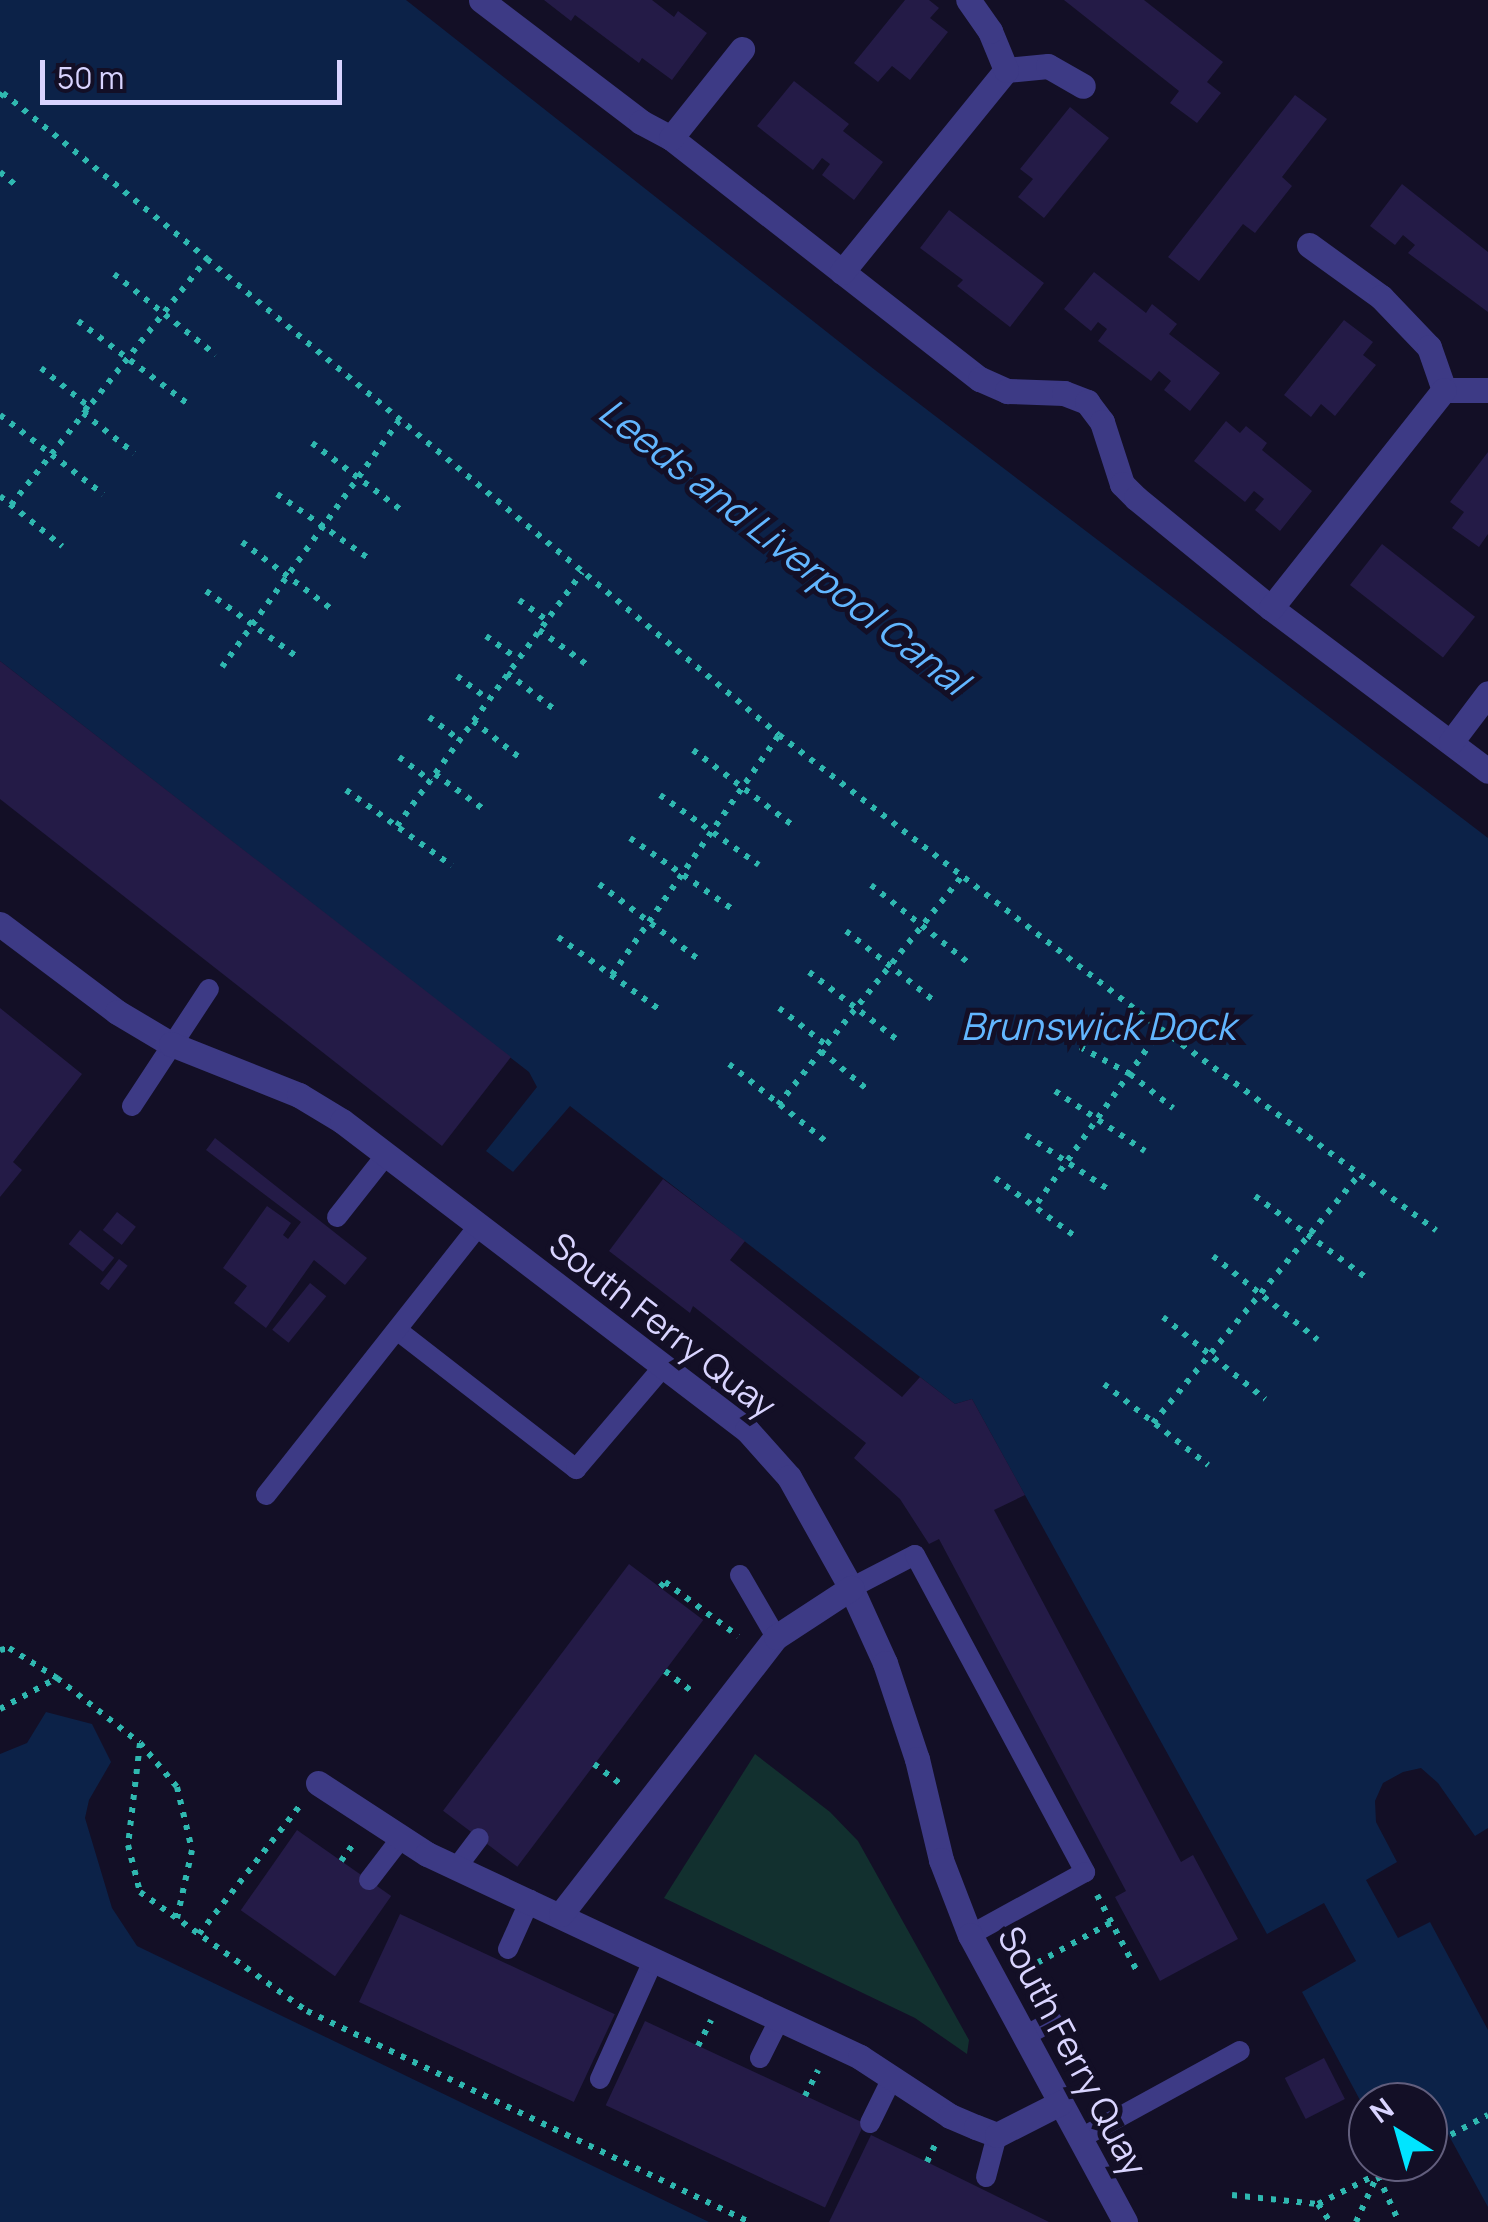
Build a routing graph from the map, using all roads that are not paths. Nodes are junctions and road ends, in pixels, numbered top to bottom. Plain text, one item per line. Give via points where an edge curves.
1 (481, 0) edge
2 (968, 0) edge
3 (742, 49) dead end
4 (1006, 70) junction
5 (1084, 86) dead end
6 (671, 138) junction
7 (1308, 244) dead end
8 (842, 272) junction
9 (1444, 390) junction
10 (1488, 390) edge
11 (1271, 608) junction
12 (1488, 693) edge
13 (1451, 742) junction
14 (1488, 771) edge
15 (0, 924) edge
16 (210, 988) dead end
17 (171, 1044) junction
18 (132, 1106) dead end
19 (386, 1155) junction
20 (338, 1217) dead end
21 (479, 1225) junction
22 (397, 1330) junction
23 (663, 1367) junction
24 (266, 1495) dead end
25 (740, 1576) dead end
26 (851, 1588) junction
27 (776, 1637) junction
28 (318, 1782) road end
29 (402, 1838) junction
30 (479, 1838) dead end
31 (456, 1867) junction
32 (370, 1880) dead end
33 (530, 1900) junction
34 (561, 1914) junction
35 (970, 1935) junction
36 (508, 1950) dead end
37 (653, 1962) junction
38 (779, 2020) junction
39 (1052, 2021) dead end
40 (1024, 2036) junction
41 (1240, 2051) dead end
42 (760, 2058) dead end
43 (893, 2076) junction
44 (600, 2080) dead end
45 (1060, 2102) junction
46 (870, 2122) dead end
47 (997, 2134) junction
48 (1081, 2138) junction
49 (986, 2177) dead end
50 (1120, 2219) edge

1 - 6 street
2 - 4 street
3 - 6 street
4 - 5 street via 1048,66
4 - 8 street
6 - 8 street
7 - 9 street via 1381,297 1429,347
8 - 11 street via 980,379 1007,391 1064,393 1087,402 1102,422 1122,484
9 - 10 street
9 - 11 street
11 - 13 street
12 - 13 street
13 - 14 street
15 - 17 street, South Ferry Quay
16 - 17 lane
17 - 18 lane
17 - 19 street, South Ferry Quay via 299,1095
19 - 20 lane
19 - 21 street, South Ferry Quay
21 - 22 lane
21 - 23 street, South Ferry Quay
22 - 23 lane via 576,1469
22 - 24 lane
23 - 26 street, South Ferry Quay via 748,1430 788,1477
25 - 27 lane
26 - 27 street
26 - 35 street, South Ferry Quay via 885,1663 941,1860
26 - 35 lane via 915,1556 1085,1872
27 - 34 street
28 - 29 street
29 - 31 street
29 - 32 lane
30 - 31 lane
31 - 33 street
33 - 34 street
33 - 36 lane
34 - 37 street
35 - 40 street, South Ferry Quay
37 - 38 street
37 - 44 lane
38 - 42 lane
38 - 43 street
39 - 40 lane
40 - 45 street, South Ferry Quay
41 - 48 lane
43 - 46 lane
43 - 47 street via 950,2116
45 - 47 street
45 - 48 street, South Ferry Quay
47 - 49 lane
48 - 50 street, South Ferry Quay

